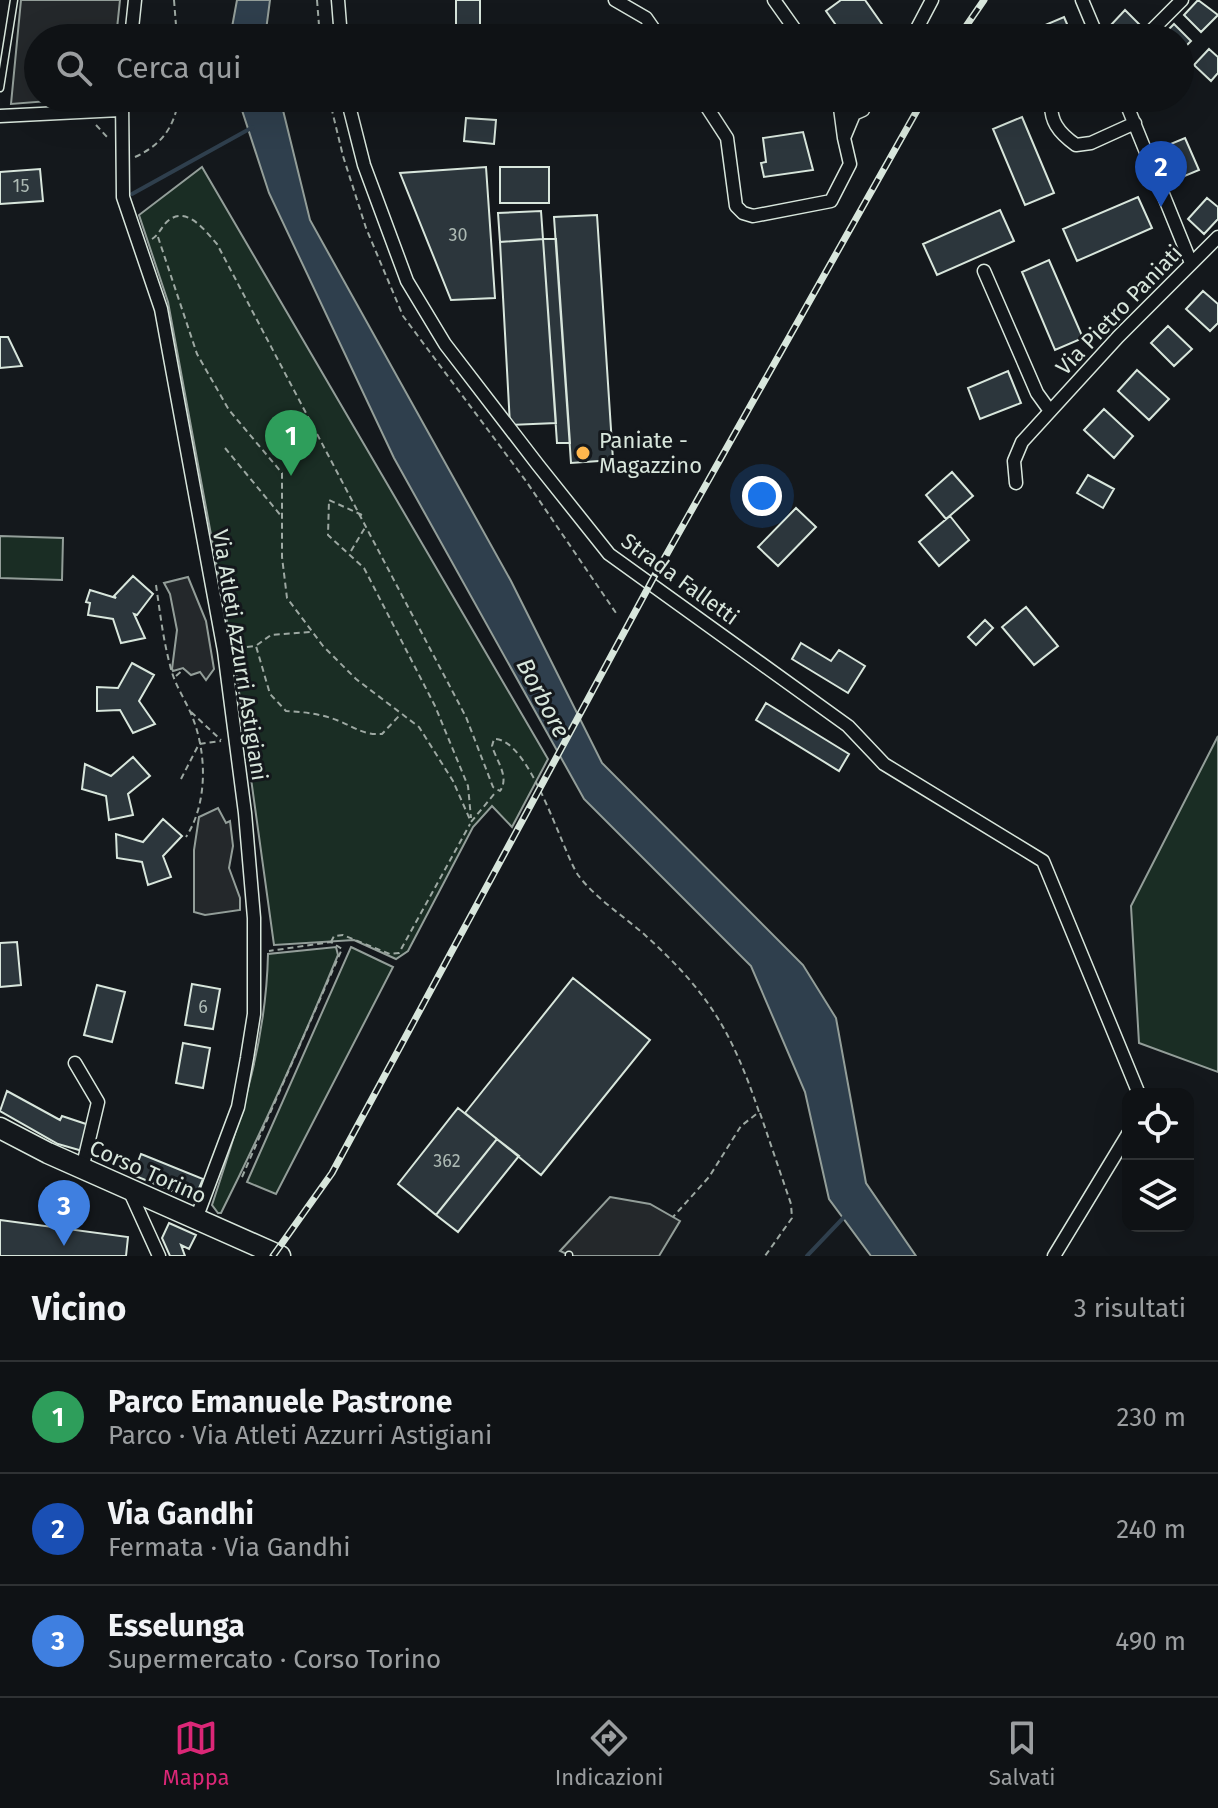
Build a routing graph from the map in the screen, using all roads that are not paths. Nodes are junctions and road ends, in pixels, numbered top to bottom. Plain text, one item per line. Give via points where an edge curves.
1 (14, 0) edge
2 (135, 0) edge
3 (338, 0) edge
4 (615, 0) edge
5 (774, 0) edge
6 (932, 0) edge
7 (1082, 0) edge
8 (1182, 0) edge
9 (132, 24) edge
10 (340, 24) edge
11 (650, 24) edge
12 (791, 24) edge
13 (919, 24) edge
14 (1092, 24) edge
15 (1158, 24) edge
16 (0, 88) edge
17 (40, 112) edge
18 (121, 112) edge
19 (351, 112) edge
20 (710, 112) edge
21 (840, 112) edge
22 (851, 112) edge
23 (858, 112) edge
24 (1052, 112) edge
25 (1130, 112) edge
26 (854, 114) junction
27 (0, 116) edge
28 (1135, 123) junction
29 (844, 138) junction
30 (1218, 237) edge
31 (1191, 263) junction
32 (984, 271) dead end
33 (1050, 411) junction
34 (1016, 483) dead end
35 (75, 1063) dead end
36 (1137, 1088) edge
37 (0, 1128) edge
38 (1122, 1144) edge
39 (82, 1169) junction
40 (129, 1190) junction
41 (196, 1219) junction
42 (159, 1256) edge
43 (280, 1256) edge
44 (1054, 1256) edge

1 - 16 lane
2 - 9 street
3 - 10 street
4 - 11 street
5 - 12 street
6 - 13 street
7 - 14 street
8 - 15 street
17 - 27 street
18 - 41 street, Via Atleti Azzurri Astigiani via 123,197 161,309 224,651 245,813 255,952 254,1014 238,1107
19 - 36 street, Strada Falletti via 364,165 407,281 445,344 609,554 848,726 884,764 1043,861
20 - 29 street via 727,138 736,206 753,216 831,201 850,164
21 - 29 street
22 - 26 street
23 - 26 street
24 - 28 street via 1062,136 1076,145
25 - 28 street
26 - 29 street
28 - 31 street
30 - 31 street, Via Pietro Paniati
31 - 33 street, Via Pietro Paniati
32 - 33 street, Via Pietro Paniati via 1037,393
33 - 34 street, Via Pietro Paniati via 1022,442 1014,461
35 - 39 street via 98,1102
37 - 39 main road, Corso Torino
38 - 44 street
39 - 40 main road, Corso Torino
40 - 41 main road, Corso Torino
40 - 42 street
41 - 43 main road, Corso Torino

